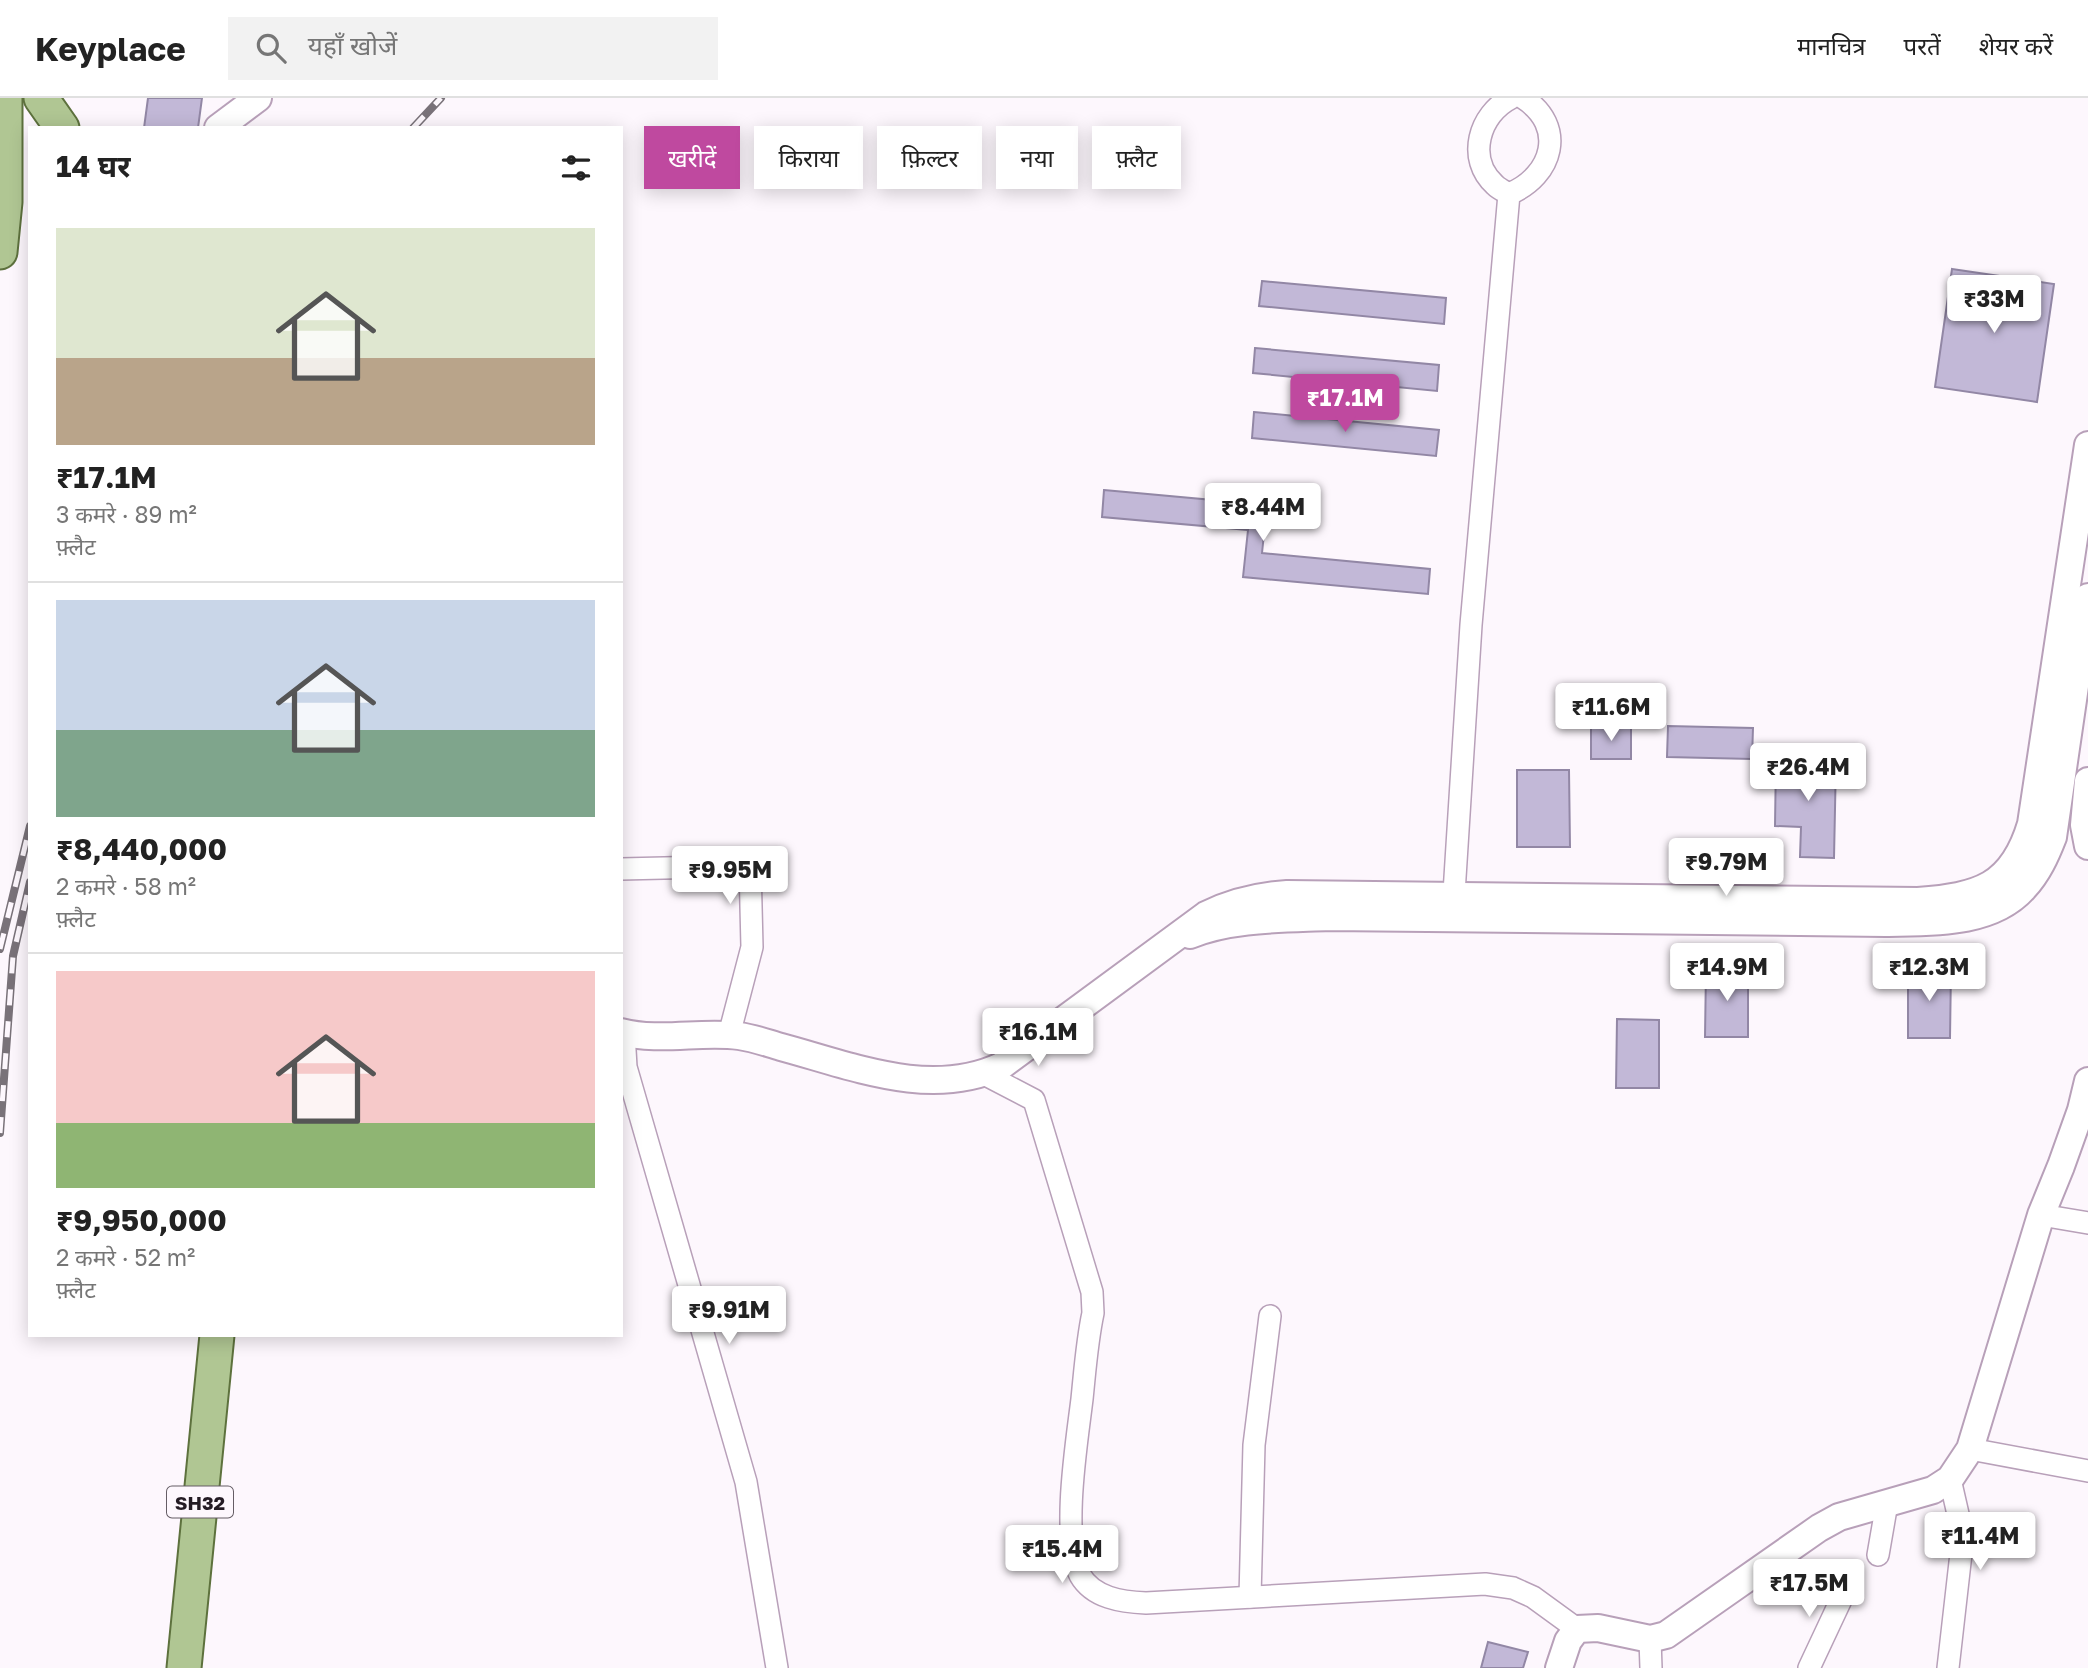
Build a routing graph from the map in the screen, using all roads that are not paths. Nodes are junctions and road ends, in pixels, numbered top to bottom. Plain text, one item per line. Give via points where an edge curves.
1 (5, 98) edge
2 (41, 98) edge
3 (258, 98) edge
4 (1511, 98) edge
5 (1523, 98) edge
6 (61, 126) edge
7 (221, 126) edge
8 (1509, 194) junction
9 (18, 197) edge
10 (0, 252) edge
11 (2088, 445) edge
12 (2088, 597) edge
13 (2088, 781) edge
14 (2087, 843) edge
15 (623, 869) edge
16 (1453, 907) junction
17 (623, 1032) edge
18 (729, 1035) junction
19 (984, 1074) junction
20 (2088, 1080) edge
21 (2084, 1110) edge
22 (2041, 1215) junction
23 (2088, 1223) edge
24 (1270, 1315) dead end
25 (217, 1337) edge
26 (1970, 1449) junction
27 (2088, 1471) edge
28 (1950, 1479) junction
29 (1887, 1503) junction
30 (1878, 1555) dead end
31 (1847, 1587) dead end
32 (1250, 1597) junction
33 (1577, 1629) junction
34 (1650, 1639) junction
35 (184, 1668) edge
36 (777, 1668) edge
37 (1559, 1668) edge
38 (1651, 1668) edge
39 (1809, 1668) edge
40 (1948, 1668) edge

1 - 9 main road
2 - 6 main road
3 - 7 street
4 - 8 street via 1485,121 1479,150 1488,176
5 - 8 street via 1545,122 1550,149 1531,182
8 - 16 street via 1471,625
9 - 10 main road
11 - 16 street via 2033,817 2021,851 2001,877 1967,895 1918,901
12 - 16 street via 2053,837 2024,889 1994,908 1952,920 1886,923
13 - 14 street
15 - 18 street via 750,866 752,947
16 - 19 street via 1266,896 1222,907
17 - 18 street
17 - 36 street via 626,1067 746,1482
18 - 19 street via 899,1077 957,1080
19 - 32 street via 1034,1100 1092,1292 1072,1479 1073,1540 1081,1576 1104,1596 1130,1602
20 - 21 street
21 - 22 street
22 - 23 street
22 - 26 street
24 - 32 street via 1254,1435
25 - 35 main road, SH32
26 - 27 street
26 - 28 street
28 - 29 street via 1933,1490
28 - 40 street via 1963,1536
29 - 30 street
29 - 34 street via 1819,1528 1666,1635
31 - 39 street
32 - 33 street via 1485,1584 1533,1597
33 - 34 street via 1598,1628
33 - 37 street via 1568,1640
34 - 38 street

